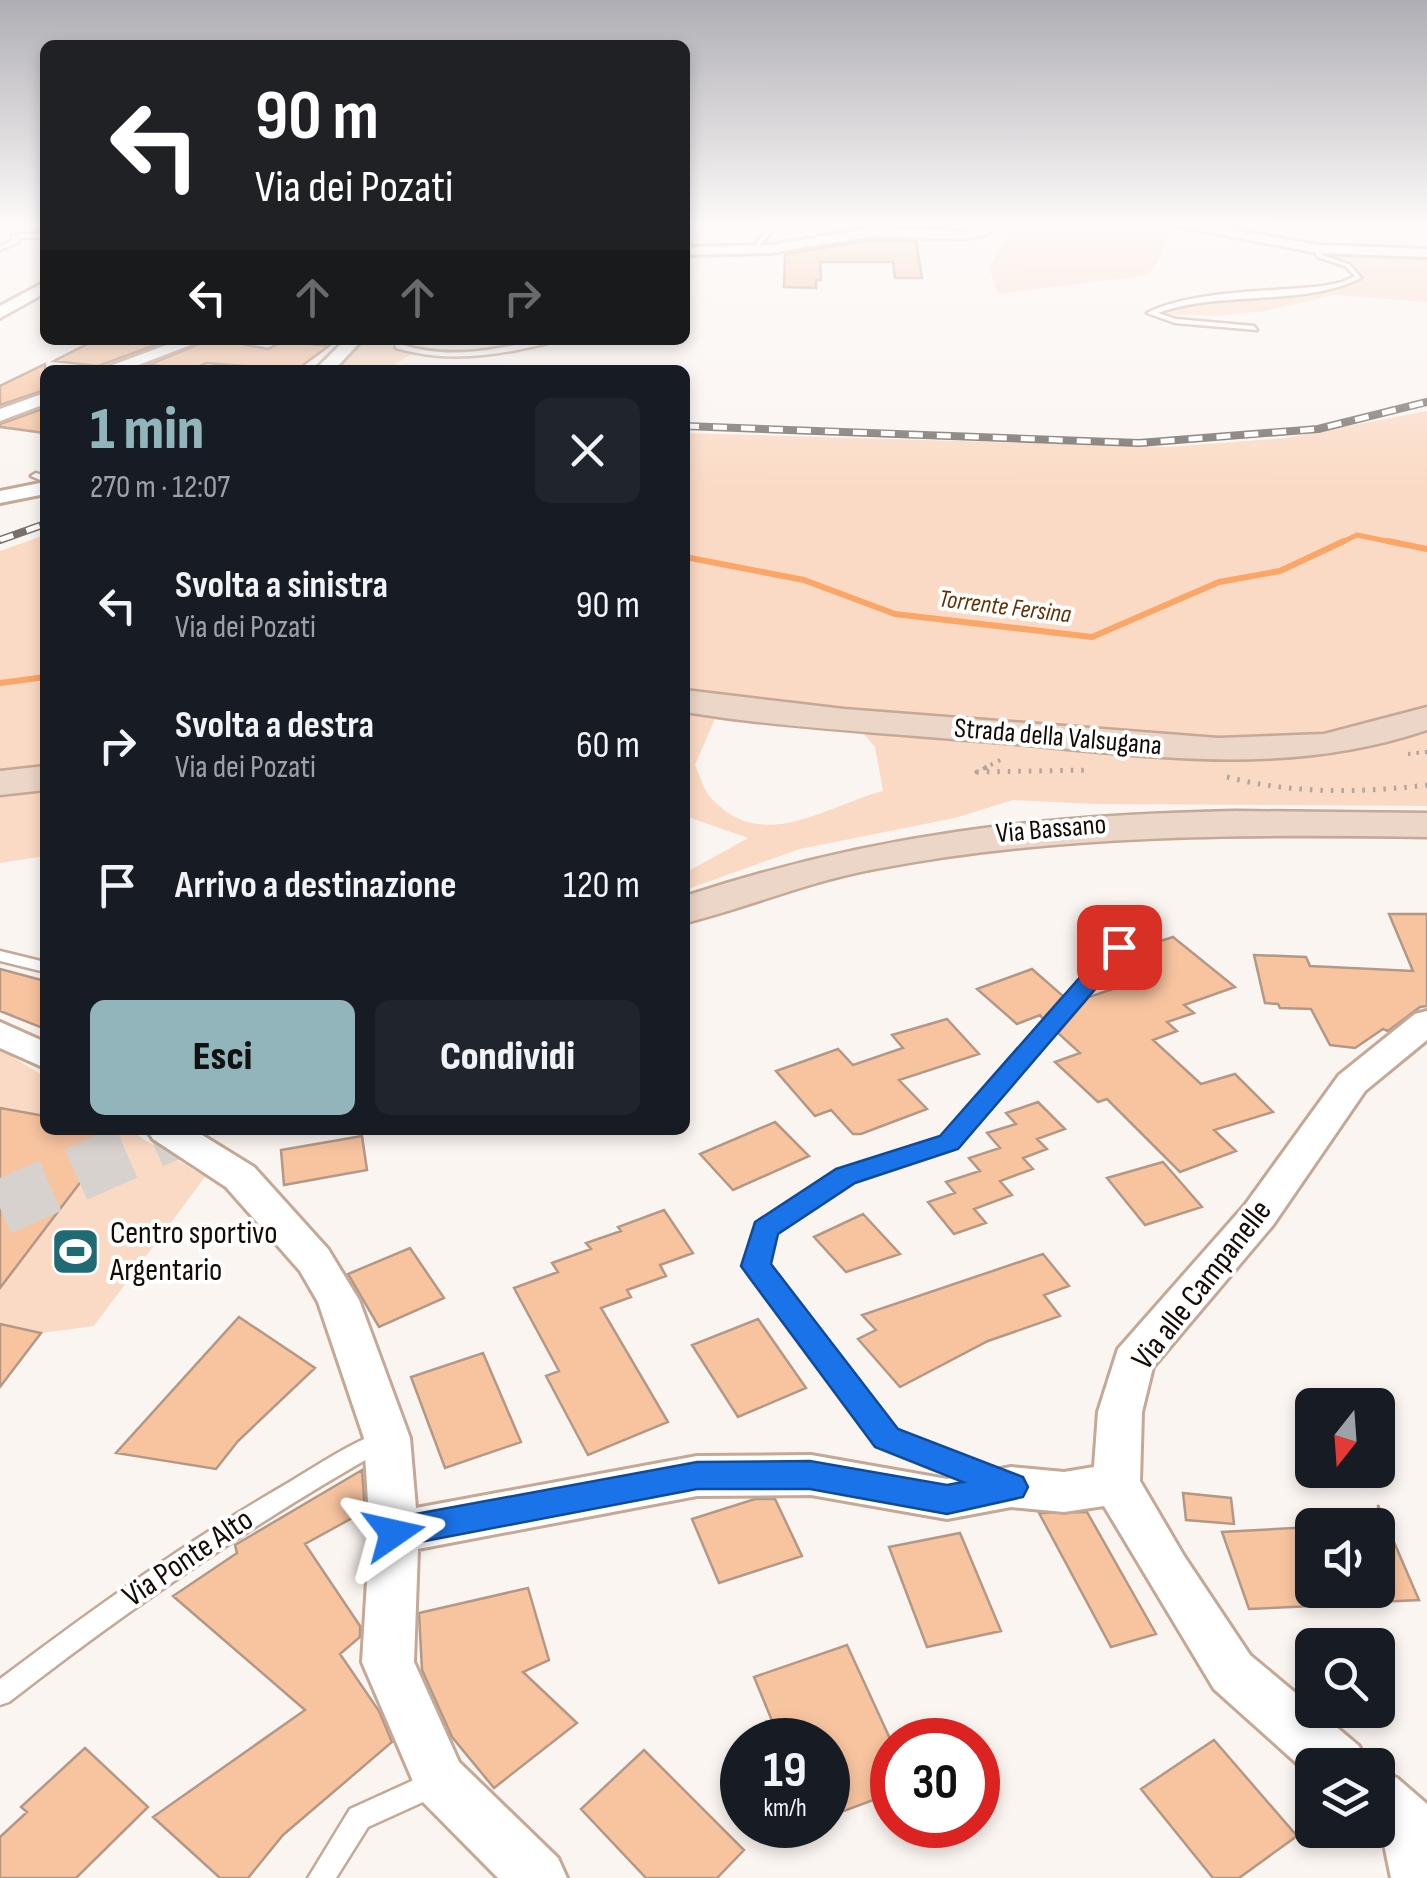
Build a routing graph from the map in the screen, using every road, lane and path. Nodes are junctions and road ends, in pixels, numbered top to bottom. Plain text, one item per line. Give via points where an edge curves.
1 (1154, 313) edge
2 (1254, 328) dead end
3 (181, 345) edge
4 (349, 345) edge
5 (399, 345) edge
6 (523, 345) edge
7 (123, 365) edge
8 (329, 365) edge
9 (40, 400) edge
10 (1, 414) edge
11 (40, 482) edge
12 (0, 497) edge
13 (690, 702) edge
14 (1427, 718) edge
15 (40, 778) edge
16 (0, 782) edge
17 (1427, 825) edge
18 (690, 908) edge
19 (1119, 947) dead end
20 (0, 956) edge
21 (40, 966) edge
22 (1427, 1022) edge
23 (0, 1032) edge
24 (40, 1054) edge
25 (174, 1135) edge
26 (386, 1438) junction
27 (1116, 1484) junction
28 (1011, 1487) junction
29 (394, 1533) junction
30 (0, 1694) edge
31 (1320, 1748) edge
32 (440, 1781) junction
33 (1404, 1813) edge
34 (321, 1878) edge
35 (538, 1878) edge
36 (1420, 1878) edge

1 - 2 lane via 1175,321
3 - 7 street
4 - 8 street
5 - 6 lane via 452,357
9 - 10 street
11 - 12 street
13 - 14 main road, Strada della Valsugana via 888,723 1274,750 1351,742
15 - 16 main road
17 - 18 main road, Via Bassano via 1230,820 1027,830 864,856
19 - 28 lane via 949,1142 846,1176 765,1229 756,1266 887,1438
20 - 21 lane
22 - 27 street, Via alle Campanelle via 1352,1083 1260,1215 1134,1361 1120,1412
23 - 24 street
25 - 26 street via 240,1176 314,1260 338,1300
26 - 29 street
26 - 30 lane, Via Ponte Alto via 281,1496 94,1621
27 - 28 street via 1064,1492
27 - 31 street via 1232,1672
28 - 29 street via 947,1500 810,1475 697,1476
29 - 32 street via 388,1662
32 - 34 lane via 359,1818
32 - 35 street
33 - 36 street

